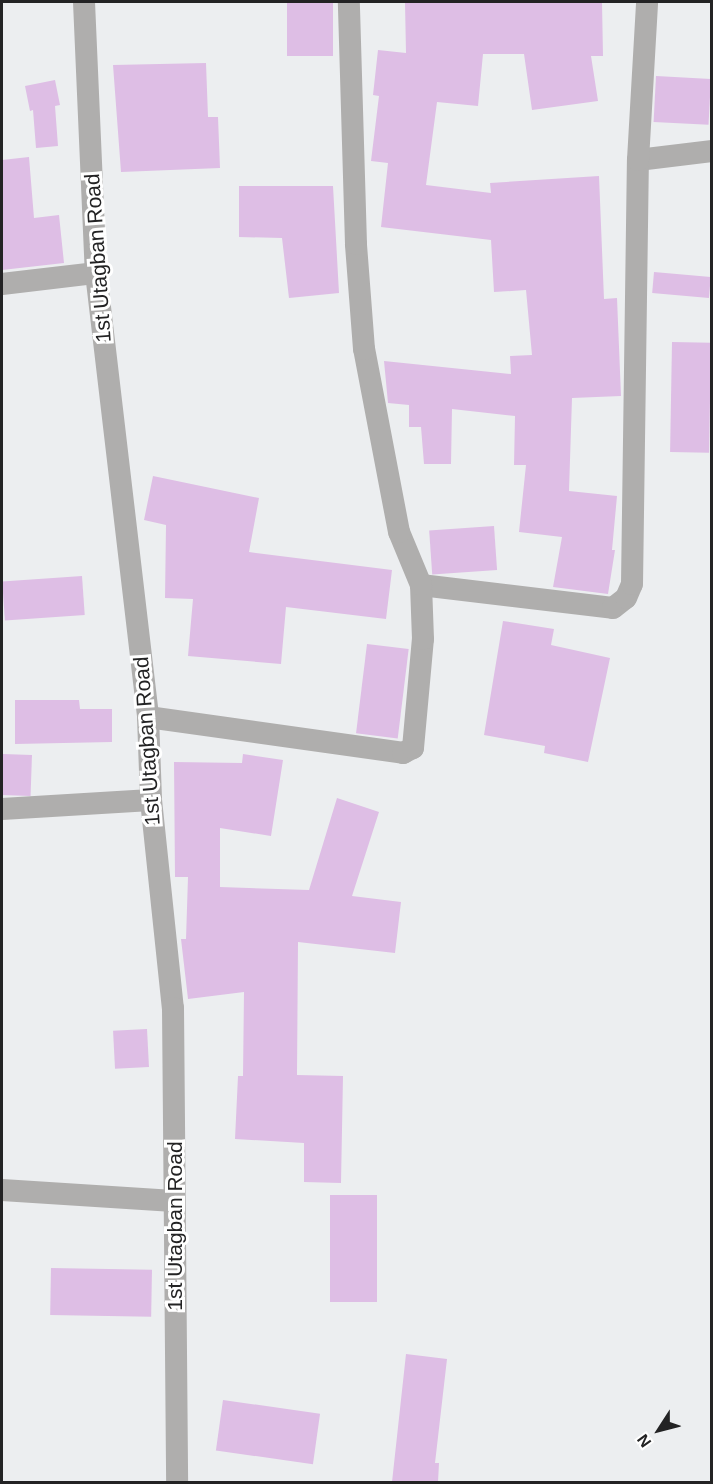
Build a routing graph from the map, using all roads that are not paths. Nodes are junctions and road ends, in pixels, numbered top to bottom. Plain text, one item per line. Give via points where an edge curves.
1 (84, 2) edge
2 (349, 2) edge
3 (647, 2) edge
4 (711, 151) edge
5 (638, 160) junction
6 (96, 273) junction
7 (2, 284) edge
8 (421, 585) junction
9 (148, 717) junction
10 (151, 800) junction
11 (2, 808) edge
12 (2, 1190) edge
13 (174, 1201) junction
14 (177, 1482) edge

1 - 6 street, 1st Utagban Road
2 - 8 street via 356,244 364,349 399,532
3 - 5 street
4 - 5 street
5 - 8 street via 632,584 626,598 613,608
6 - 7 street
6 - 9 street, 1st Utagban Road
8 - 9 street via 423,639 413,748 403,753
9 - 10 street, 1st Utagban Road
10 - 11 street
10 - 13 street, 1st Utagban Road via 173,1008
12 - 13 street
13 - 14 street, 1st Utagban Road

